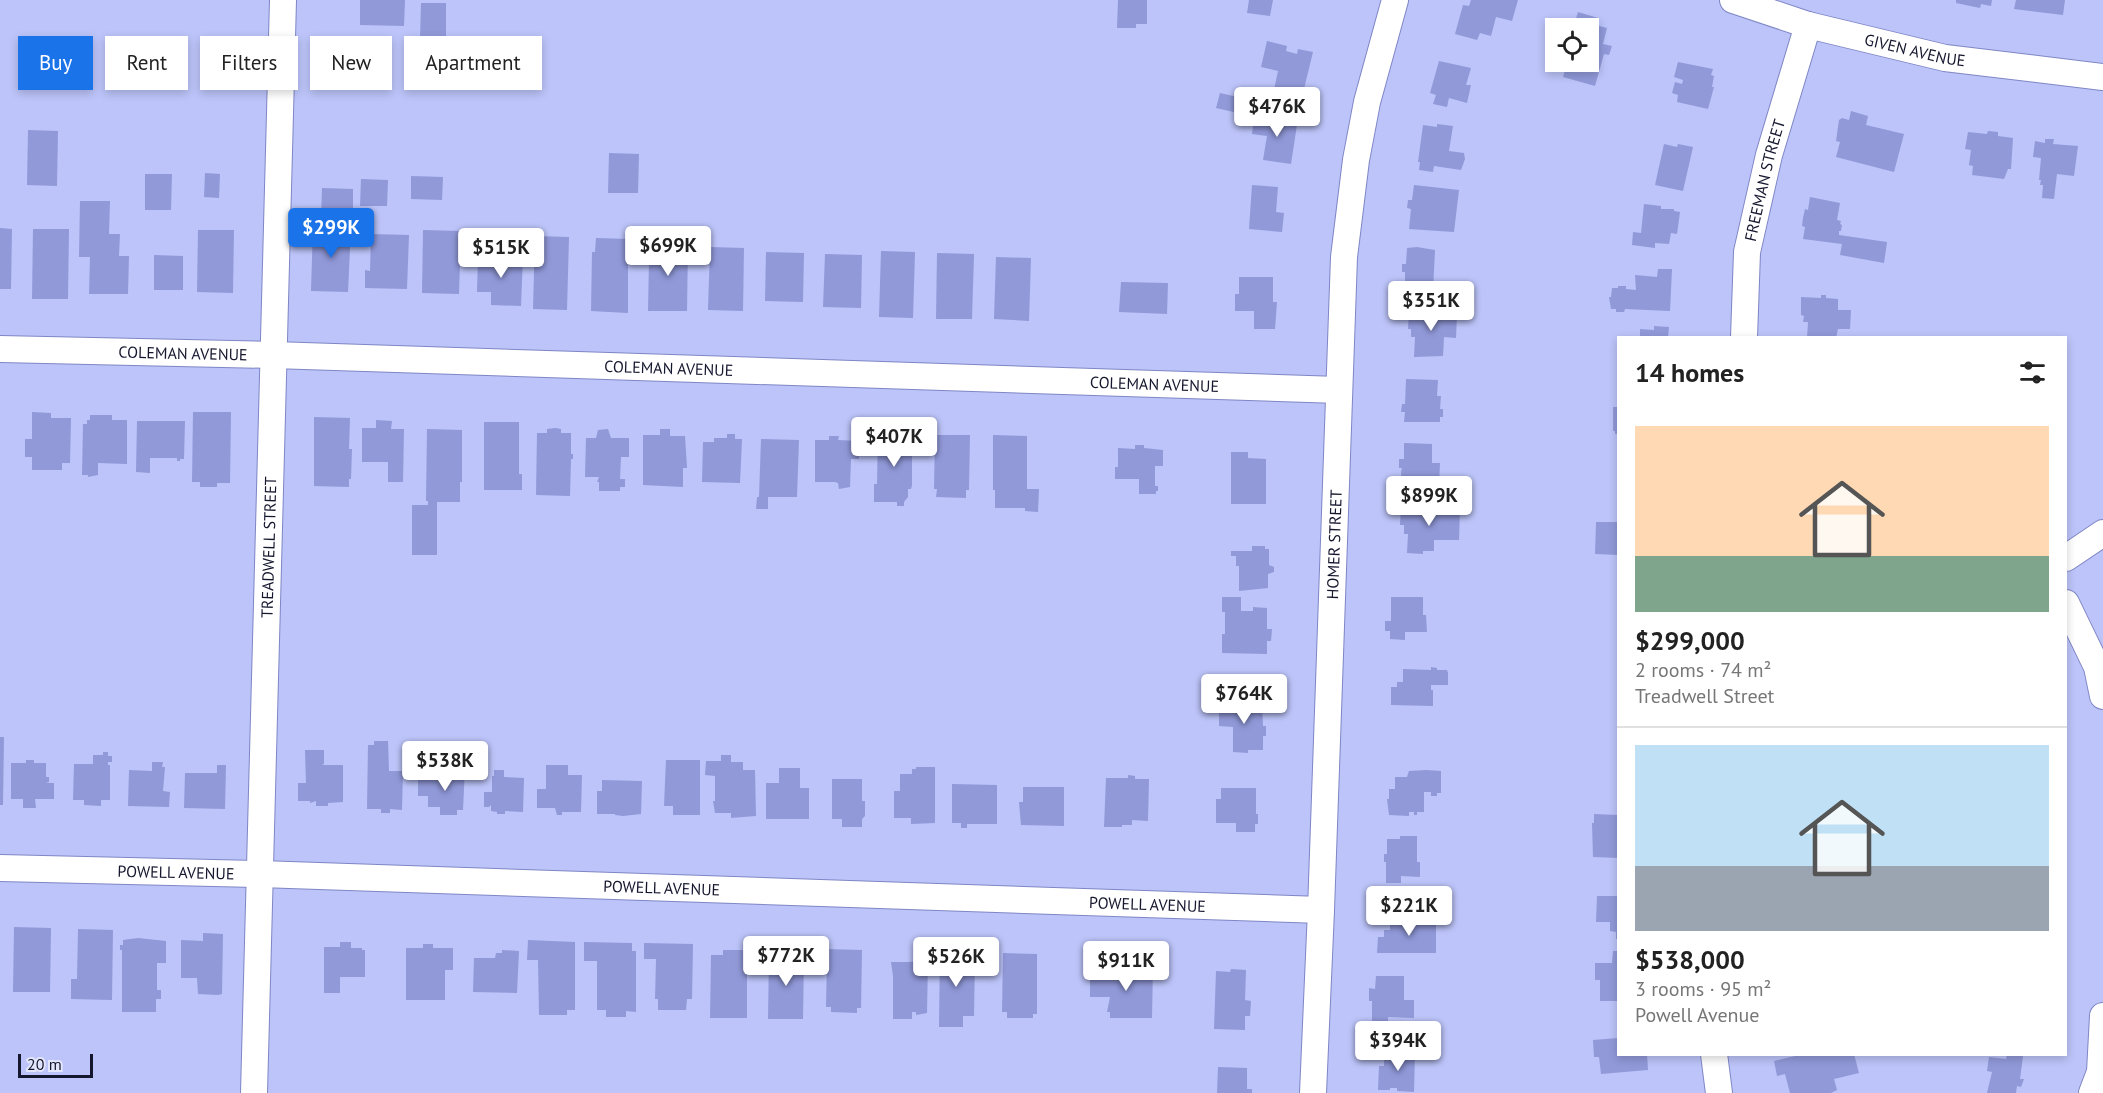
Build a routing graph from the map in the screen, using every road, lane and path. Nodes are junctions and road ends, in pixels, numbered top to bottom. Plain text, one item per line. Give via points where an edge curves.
1 (283, 0) edge
2 (1395, 0) edge
3 (1733, 0) edge
4 (1808, 25) junction
5 (2103, 77) edge
6 (1744, 336) edge
7 (0, 349) edge
8 (273, 355) junction
9 (1339, 390) junction
10 (2103, 533) edge
11 (2067, 557) edge
12 (2067, 605) edge
13 (2103, 696) edge
14 (0, 868) edge
15 (260, 874) junction
16 (1321, 910) junction
17 (2103, 1016) edge
18 (1714, 1056) edge
19 (254, 1093) edge
20 (1313, 1093) edge
21 (1719, 1093) edge
22 (2092, 1093) edge

1 - 8 street, TREADWELL STREET
2 - 9 street, HOMER STREET via 1367,102 1351,195 1344,257
3 - 4 street, GIVEN AVENUE
4 - 5 street, GIVEN AVENUE via 1946,58
4 - 6 street, FREEMAN STREET via 1769,155 1747,252
7 - 8 street, COLEMAN AVENUE
8 - 9 street, COLEMAN AVENUE
8 - 15 street, TREADWELL STREET
9 - 16 street, HOMER STREET
10 - 11 street
12 - 13 street via 2097,667
14 - 15 street, POWELL AVENUE
15 - 16 street, POWELL AVENUE
15 - 19 street, TREADWELL STREET
16 - 20 street, HOMER STREET
17 - 22 street via 2100,1072
18 - 21 street

